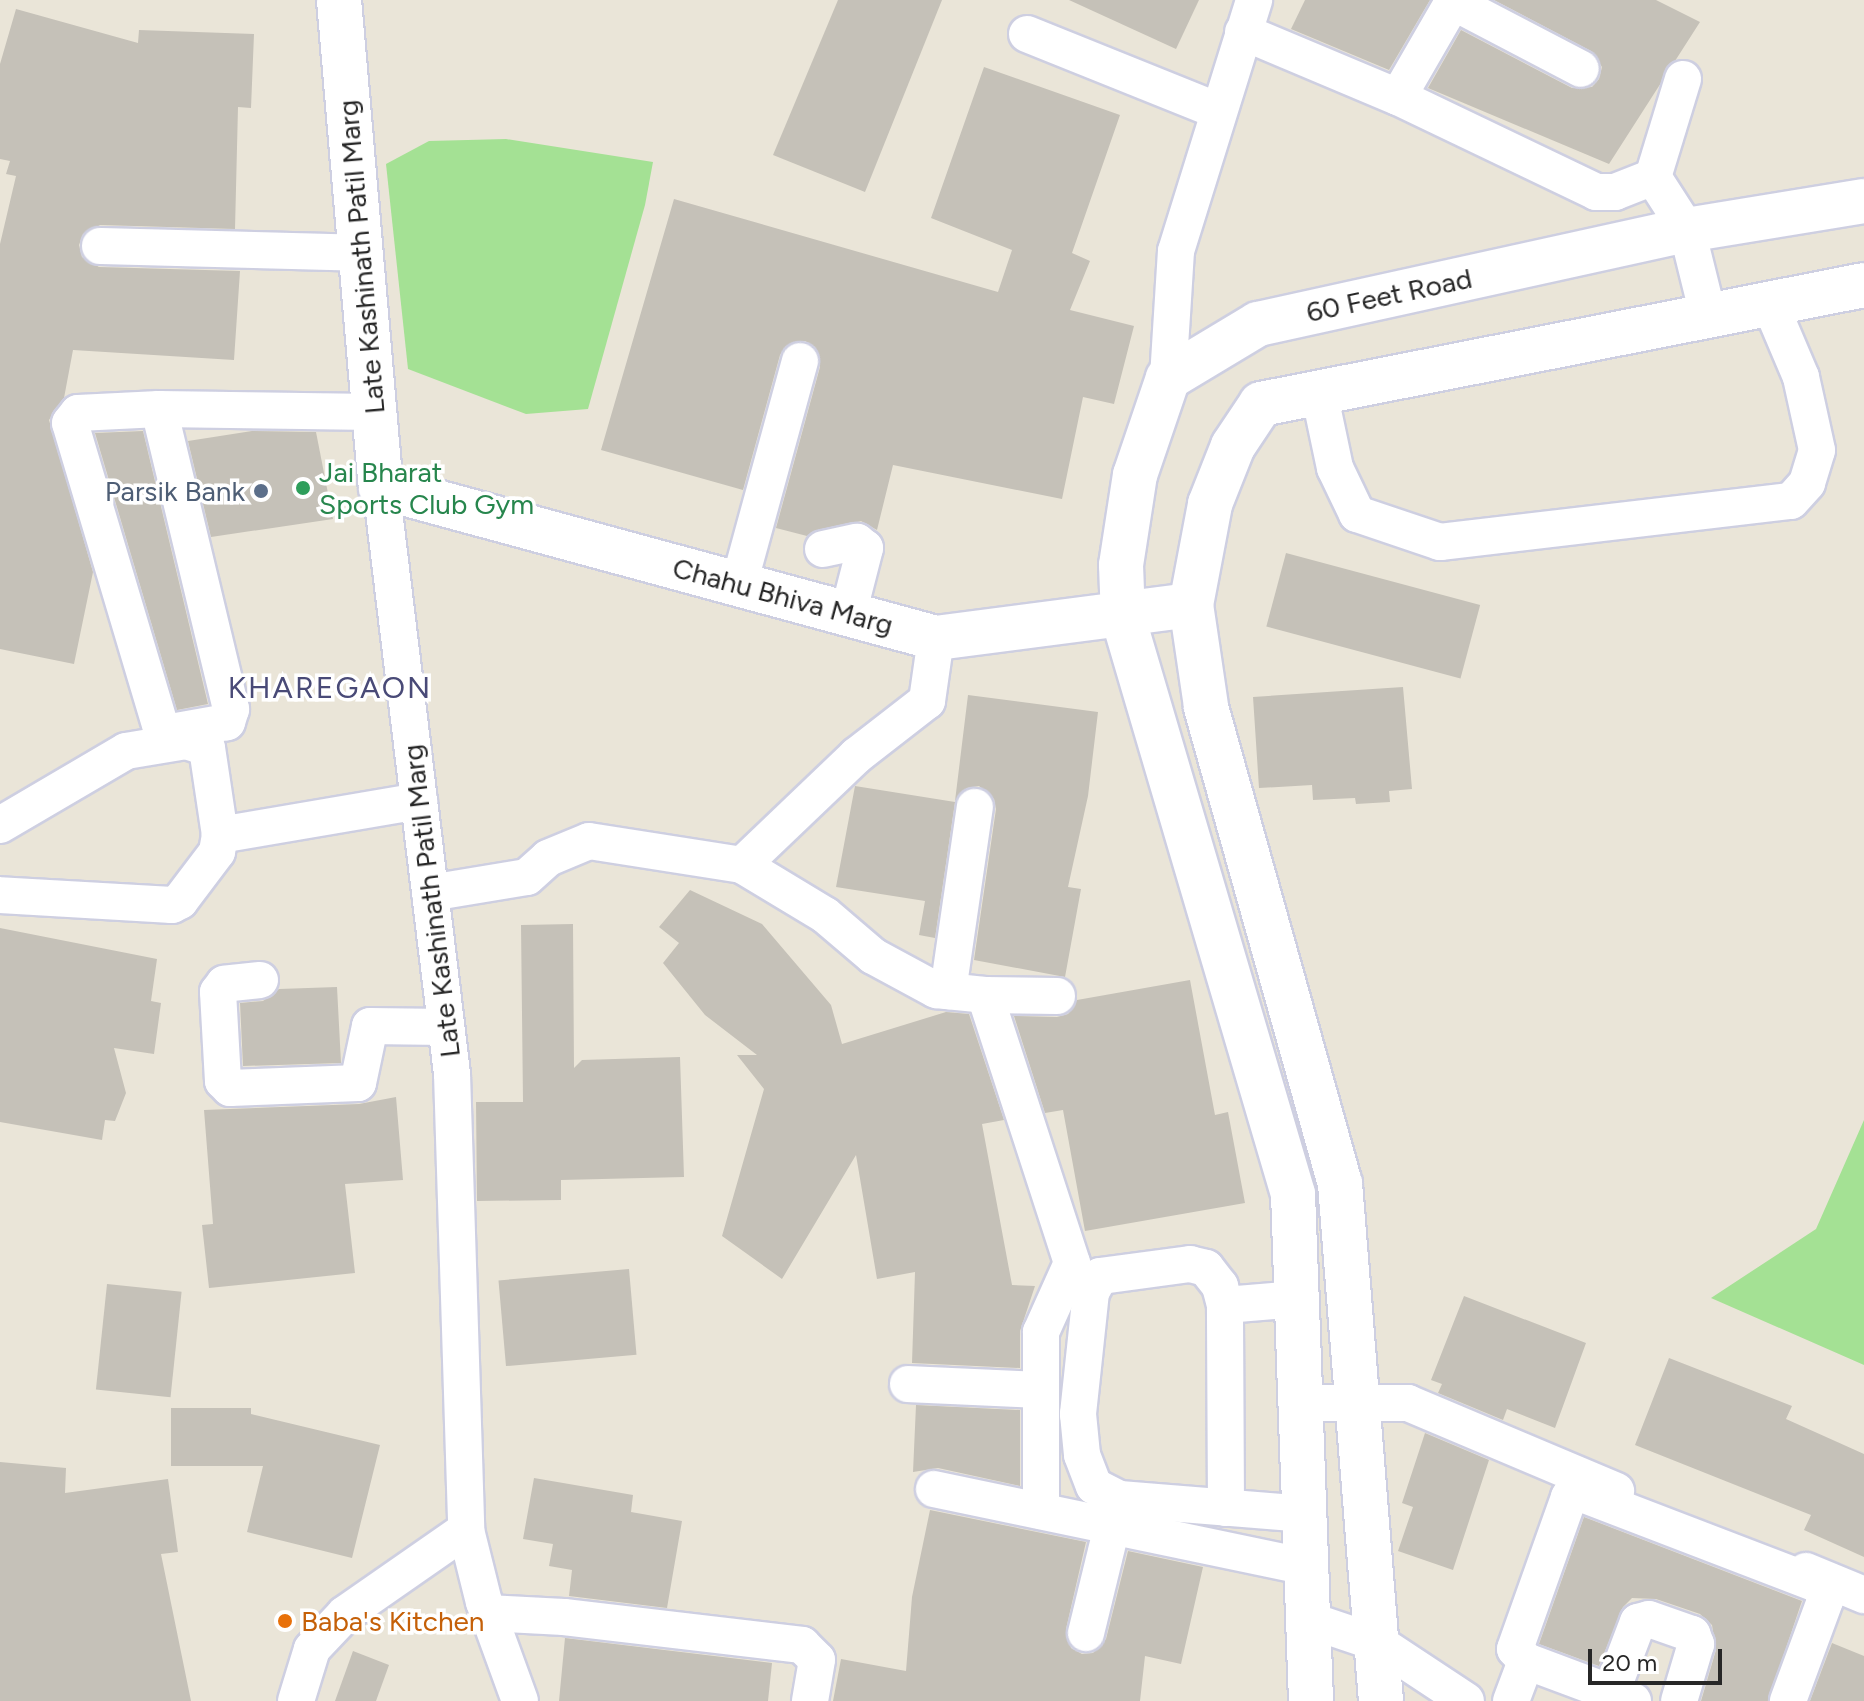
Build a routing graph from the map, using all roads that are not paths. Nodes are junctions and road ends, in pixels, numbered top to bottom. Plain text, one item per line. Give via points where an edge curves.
1 (339, 0) edge
2 (1454, 1) edge
3 (1248, 16) edge
4 (1027, 34) dead end
5 (1581, 69) dead end
6 (1683, 79) dead end
7 (1398, 97) junction
8 (1216, 110) junction
9 (1653, 177) junction
10 (1864, 201) edge
11 (1687, 230) junction
12 (100, 246) dead end
13 (360, 253) junction
14 (1864, 285) edge
15 (1770, 304) junction
16 (1708, 315) junction
17 (800, 361) dead end
18 (1168, 378) junction
19 (1319, 392) junction
20 (159, 409) junction
21 (374, 412) junction
22 (381, 487) junction
23 (823, 549) dead end
24 (739, 584) junction
25 (1191, 605) junction
26 (848, 614) junction
27 (1123, 617) junction
28 (936, 638) junction
29 (419, 801) junction
30 (975, 807) dead end
31 (0, 825) edge
32 (220, 835) junction
33 (742, 865) junction
34 (430, 893) junction
35 (0, 895) edge
36 (260, 980) dead end
37 (948, 991) junction
38 (985, 995) junction
39 (1057, 996) dead end
40 (445, 1027) junction
41 (1298, 1299) junction
42 (1225, 1305) junction
43 (908, 1384) dead end
44 (1039, 1390) junction
45 (1361, 1400) junction
46 (1303, 1403) junction
47 (934, 1489) dead end
48 (1226, 1508) junction
49 (1041, 1511) junction
50 (1306, 1514) junction
51 (1112, 1526) junction
52 (466, 1530) junction
53 (1307, 1567) junction
54 (1864, 1595) edge
55 (487, 1613) junction
56 (1309, 1620) junction
57 (1086, 1633) dead end
58 (1380, 1644) junction
59 (1526, 1661) junction
60 (1622, 1697) edge
61 (296, 1701) edge
62 (520, 1701) edge
63 (810, 1701) edge
64 (1311, 1701) edge
65 (1381, 1701) edge
66 (1466, 1701) edge
67 (1511, 1701) edge
68 (1679, 1701) edge
69 (1788, 1701) edge

1 - 13 street, Late Kashinath Patil Marg
2 - 5 street
2 - 7 street
3 - 7 street
3 - 8 street
4 - 8 street
6 - 9 street
7 - 9 street via 1596,192 1615,192
8 - 18 street via 1176,251
9 - 11 street
10 - 11 street, 60 Feet Road
11 - 16 street
11 - 18 street, 60 Feet Road via 1258,324
12 - 13 street
13 - 21 street, Late Kashinath Patil Marg
14 - 15 street
15 - 16 street
15 - 19 street via 1801,377 1817,450 1807,483 1791,501 1440,542 1357,514 1335,468
16 - 19 street
17 - 24 street
18 - 27 street via 1135,475 1121,565
19 - 25 street via 1261,404 1233,446 1210,504
20 - 20 street via 231,709 227,722 171,732 161,728 70,423 78,413
20 - 21 street
21 - 22 street, Late Kashinath Patil Marg
22 - 24 street, Chahu Bhiva Marg
22 - 29 street, Late Kashinath Patil Marg
23 - 26 street via 857,542 865,548
24 - 26 street, Chahu Bhiva Marg
25 - 27 street, Chahu Bhiva Marg
25 - 45 street via 1206,706 1340,1184
26 - 28 street, Chahu Bhiva Marg
27 - 28 street, Chahu Bhiva Marg
27 - 41 street via 1293,1194
28 - 33 street via 927,701 856,756
29 - 32 street
29 - 34 street, Late Kashinath Patil Marg
30 - 37 street
31 - 32 street via 126,751 195,741 207,748
32 - 35 street via 217,852 190,892 172,905
33 - 34 street via 589,841 548,858 527,877
33 - 37 street via 825,915 873,956
34 - 40 street, Late Kashinath Patil Marg
36 - 40 street via 224,984 218,992 223,1081 230,1088 358,1083 370,1026
37 - 38 street
38 - 39 street
38 - 44 street via 1072,1263 1041,1332
40 - 52 street, Late Kashinath Patil Marg via 452,1074
41 - 42 street
41 - 46 street
42 - 48 street
42 - 48 street via 1206,1268 1190,1264 1100,1276 1091,1292 1078,1414 1082,1455 1094,1486 1119,1499
43 - 44 street
44 - 49 street
45 - 46 street
45 - 54 street via 1408,1403
45 - 58 street
46 - 50 street
47 - 49 street
48 - 50 street
49 - 51 street
50 - 53 street
51 - 53 street
51 - 57 street
52 - 55 street, Late Kashinath Patil Marg
52 - 61 street via 345,1614 312,1649
53 - 56 street
55 - 62 street, Late Kashinath Patil Marg
55 - 63 street via 802,1645 817,1660
56 - 58 street
56 - 64 street
58 - 65 street
58 - 66 street
59 - 60 street
59 - 67 street
59 - 69 street via 1515,1649 1569,1497 1582,1494 1819,1585 1826,1598
60 - 68 street via 1638,1622 1649,1619 1692,1634 1696,1644

